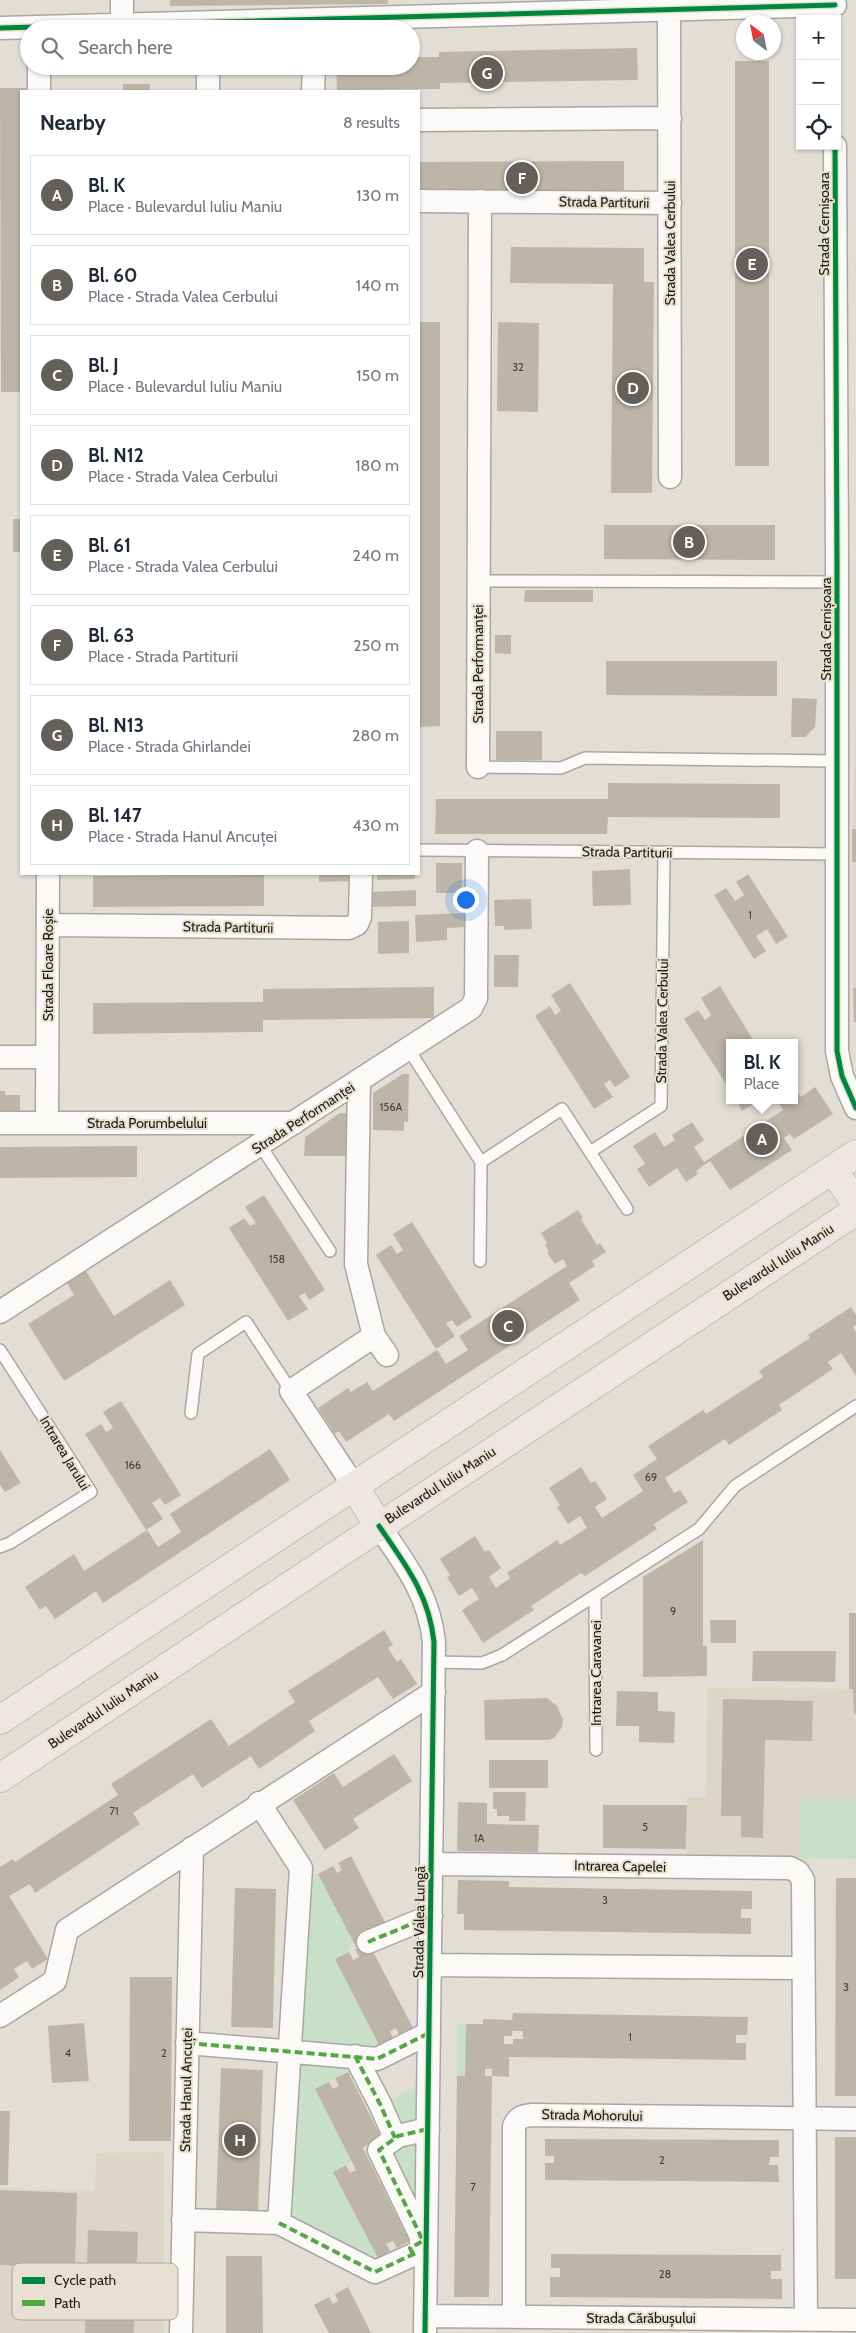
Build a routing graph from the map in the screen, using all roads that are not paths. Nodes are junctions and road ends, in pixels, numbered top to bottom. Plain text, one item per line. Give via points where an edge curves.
1 (122, 0) edge
2 (714, 4) edge
3 (440, 8) edge
4 (670, 8) junction
5 (840, 8) edge
6 (122, 20) edge
7 (346, 20) edge
8 (0, 28) edge
9 (20, 28) edge
10 (39, 75) edge
11 (208, 75) edge
12 (314, 75) edge
13 (39, 90) edge
14 (208, 90) edge
15 (313, 90) edge
16 (670, 118) junction
17 (420, 120) edge
18 (835, 150) edge
19 (420, 201) edge
20 (480, 201) junction
21 (670, 203) junction
22 (846, 392) edge
23 (670, 477) dead end
24 (844, 568) edge
25 (478, 581) junction
26 (836, 761) junction
27 (478, 767) joint
28 (420, 850) edge
29 (477, 851) junction
30 (664, 852) junction
31 (836, 854) junction
32 (48, 875) edge
33 (361, 875) edge
34 (48, 925) junction
35 (409, 1050) junction
36 (0, 1057) edge
37 (47, 1057) junction
38 (358, 1082) junction
39 (856, 1108) edge
40 (0, 1123) edge
41 (47, 1123) junction
42 (294, 1123) junction
43 (260, 1144) junction
44 (590, 1152) junction
45 (856, 1154) edge
46 (481, 1162) junction
47 (833, 1169) junction
48 (856, 1204) edge
49 (627, 1210) dead end
50 (856, 1211) edge
51 (330, 1250) dead end
52 (480, 1262) dead end
53 (0, 1312) edge
54 (374, 1336) junction
55 (0, 1350) edge
56 (387, 1355) dead end
57 (292, 1391) junction
58 (856, 1406) edge
59 (191, 1413) dead end
60 (354, 1486) junction
61 (379, 1526) junction
62 (0, 1547) edge
63 (595, 1596) junction
64 (435, 1662) junction
65 (434, 1692) junction
66 (0, 1720) edge
67 (596, 1750) dead end
68 (0, 1778) edge
69 (260, 1804) junction
70 (192, 1848) junction
71 (432, 1864) junction
72 (430, 1916) junction
73 (368, 1942) dead end
74 (430, 1965) junction
75 (804, 1968) junction
76 (0, 2016) edge
77 (429, 2034) junction
78 (187, 2043) junction
79 (290, 2051) junction
80 (356, 2056) junction
81 (805, 2118) junction
82 (856, 2119) edge
83 (428, 2129) junction
84 (394, 2138) junction
85 (183, 2220) junction
86 (279, 2223) junction
87 (420, 2252) junction
88 (514, 2317) junction
89 (806, 2319) junction
90 (856, 2320) edge
91 (425, 2325) edge
92 (182, 2333) edge

1 - 6 street
2 - 4 street
2 - 5 street
3 - 4 street
3 - 7 street
4 - 16 street, Strada Valea Cerbului
8 - 9 street
10 - 13 street
11 - 14 street
12 - 15 street
16 - 17 street
16 - 21 street, Strada Valea Cerbului
18 - 22 street, Strada Cernișoara
19 - 20 street, Strada Partiturii
20 - 21 street, Strada Partiturii
20 - 25 street, Strada Performanței
21 - 23 street, Strada Valea Cerbului
22 - 24 street, Strada Cernișoara
24 - 25 lane, Strada Cernișoara
24 - 26 street, Strada Cernișoara
25 - 27 street, Strada Performanței
26 - 27 lane, Strada Performanței via 585,758 561,768
26 - 31 street, Strada Cernișoara
28 - 29 lane, Strada Partiturii
29 - 30 lane, Strada Partiturii
29 - 35 street, Strada Performanței via 474,1004
30 - 31 lane, Strada Partiturii
30 - 44 lane, Strada Valea Cerbului via 661,1106
31 - 39 street, Strada Cernișoara via 836,1051 842,1076
32 - 34 street, Strada Floare Roșie
33 - 34 street, Strada Partiturii via 360,917 357,924 349,928
34 - 37 street, Strada Floare Roșie
35 - 38 street, Strada Performanței
35 - 46 lane
36 - 37 street
37 - 41 street, Strada Floare Roșie
38 - 42 street, Strada Performanței
38 - 54 street via 356,1264
40 - 41 street, Strada Porumbelului
41 - 42 street, Strada Porumbelului
42 - 43 street, Strada Performanței
43 - 51 lane
43 - 53 street, Strada Performanței
44 - 46 lane via 562,1109
44 - 49 lane
45 - 47 main road
46 - 52 lane
47 - 48 main road
47 - 60 main road
50 - 61 main road, Bulevardul Iuliu Maniu
54 - 56 street
54 - 57 street
55 - 62 lane, Intrarea Jarului via 91,1492 10,1544
57 - 59 lane via 246,1322 198,1354
57 - 60 street
58 - 63 lane via 735,1486 699,1529
60 - 61 main road
60 - 66 main road
61 - 64 street, Strada Valea Lungă via 419,1586 427,1605
61 - 68 main road, Bulevardul Iuliu Maniu
63 - 64 lane via 492,1661 470,1664
63 - 67 lane, Intrarea Caravanei
64 - 65 street, Strada Valea Lungă
65 - 69 street
65 - 71 street, Strada Valea Lungă
69 - 70 street
69 - 79 street via 301,1868
70 - 76 street via 67,1930 55,1981
70 - 78 street, Strada Hanul Ancuței
71 - 72 street, Strada Valea Lungă
71 - 75 street, Intrarea Capelei via 790,1868 803,1880
72 - 73 street
72 - 74 street, Strada Valea Lungă
74 - 75 street
74 - 77 street, Strada Valea Lungă
75 - 81 street
77 - 80 street via 377,2059
77 - 83 street, Strada Valea Lungă
78 - 79 street
78 - 85 street, Strada Hanul Ancuței
79 - 80 street
79 - 86 street
80 - 84 street
81 - 82 street, Strada Mohorului
81 - 88 street, Strada Mohorului via 523,2116 514,2126
81 - 89 street
83 - 84 street
83 - 87 street, Strada Valea Lungă
84 - 87 street via 379,2150 423,2241 410,2248
85 - 86 street
85 - 92 street, Strada Hanul Ancuței
86 - 87 street via 375,2272
87 - 91 street, Strada Valea Lungă
88 - 89 street, Strada Cărăbușului
88 - 91 street, Strada Cărăbușului
89 - 90 street, Strada Cărăbușului

